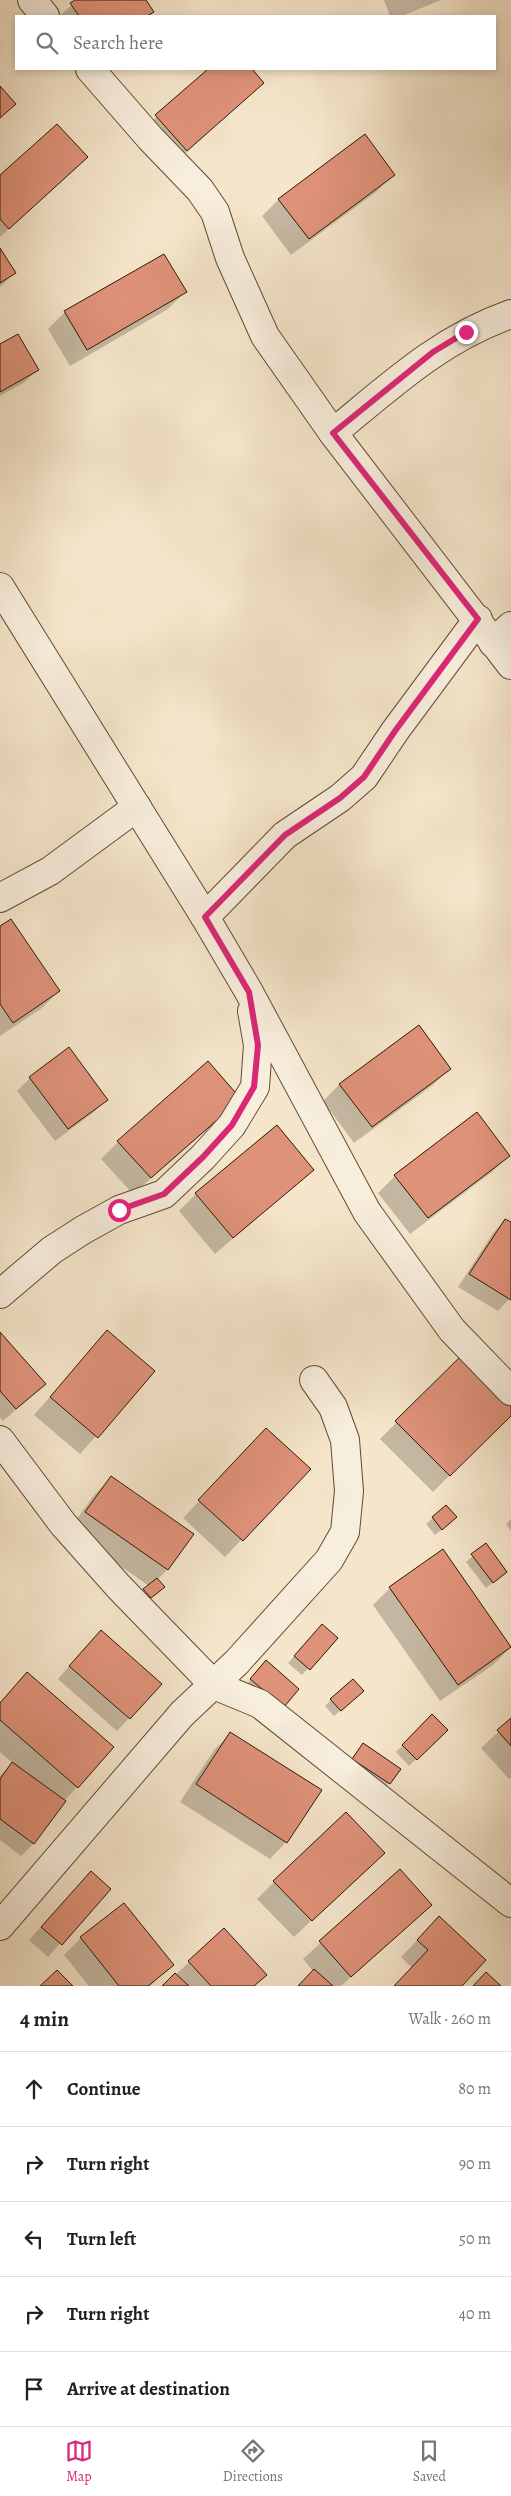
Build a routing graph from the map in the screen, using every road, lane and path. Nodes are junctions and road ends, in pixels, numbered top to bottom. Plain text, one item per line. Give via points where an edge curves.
1 (32, 0) edge
2 (44, 15) edge
3 (91, 70) edge
4 (511, 314) edge
5 (333, 433) junction
6 (0, 587) edge
7 (478, 619) junction
8 (502, 634) edge
9 (511, 665) edge
10 (137, 807) junction
11 (0, 898) edge
12 (205, 917) junction
13 (249, 992) junction
14 (0, 1294) edge
15 (314, 1380) dead end
16 (511, 1391) edge
17 (0, 1440) edge
18 (214, 1685) junction
19 (511, 1903) edge
20 (0, 1926) edge

1 - 2 street
3 - 5 street via 200,190 216,212 230,258 265,336
4 - 5 street via 466,332 433,352
5 - 7 street
6 - 10 street
7 - 8 street
7 - 12 street via 364,777 340,798 285,835
8 - 9 street
10 - 11 street via 50,871
10 - 12 street
12 - 13 street
13 - 14 street via 258,1045 254,1087 232,1125 164,1194 119,1210 83,1230 52,1250
13 - 16 street via 367,1212 452,1330
15 - 18 street via 333,1407 345,1440 349,1491 345,1532 329,1560
17 - 18 street via 63,1524
18 - 19 street via 260,1704
18 - 20 street via 182,1714

